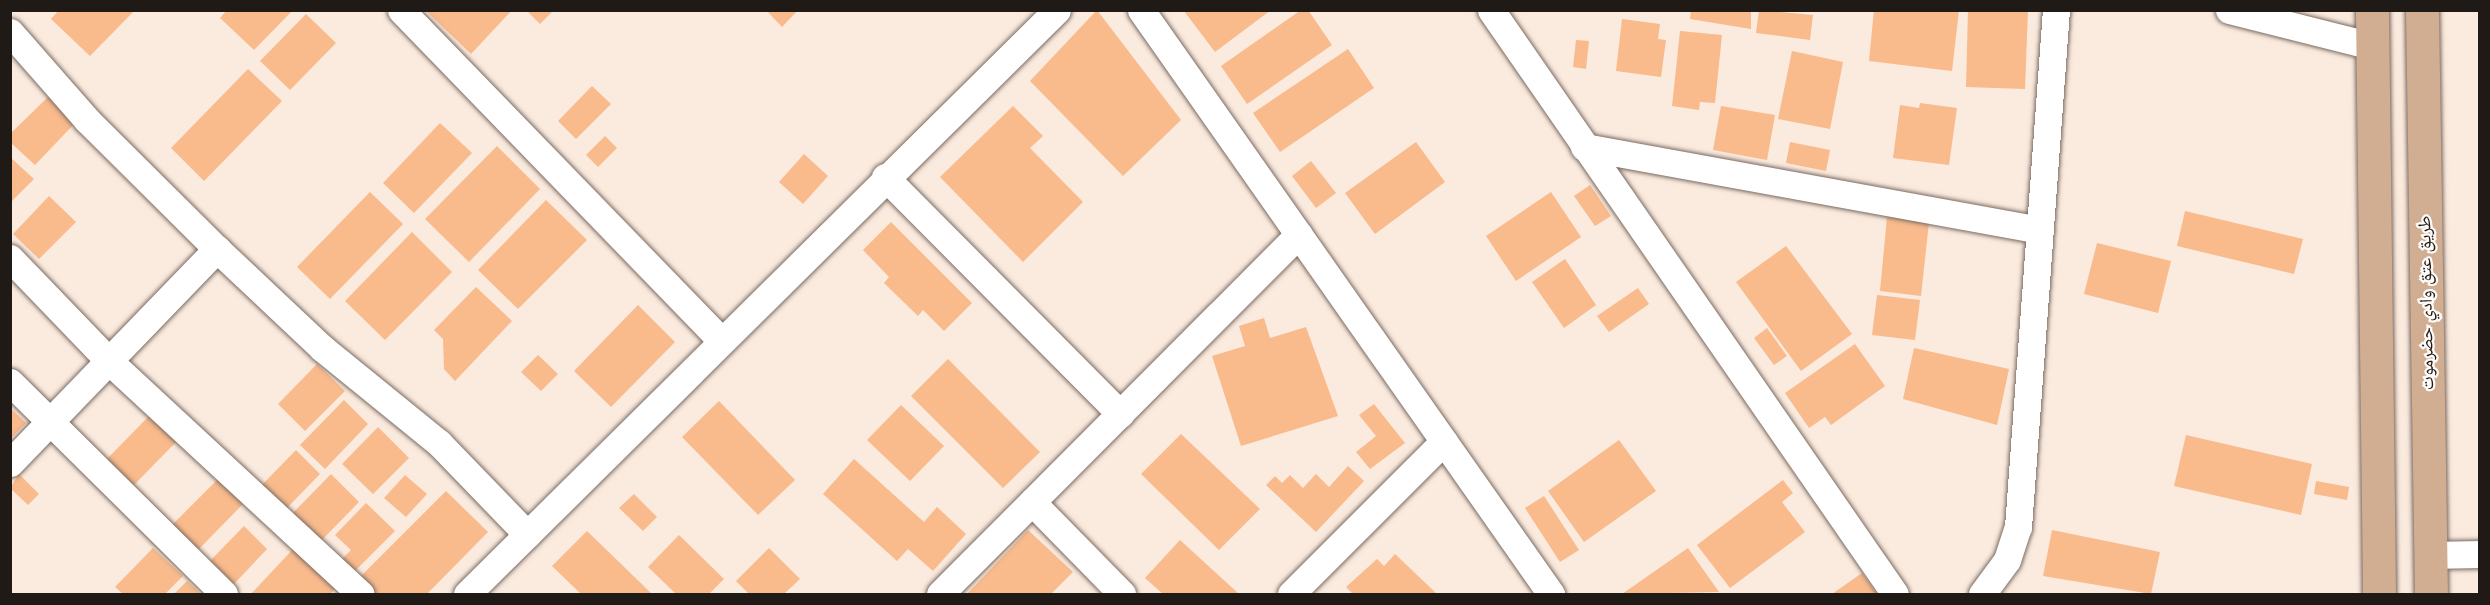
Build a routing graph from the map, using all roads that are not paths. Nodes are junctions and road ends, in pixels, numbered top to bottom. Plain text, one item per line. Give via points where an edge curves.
1 (401, 10) edge
2 (1057, 10) edge
3 (1141, 10) edge
4 (1491, 10) edge
5 (2056, 10) edge
6 (2229, 10) edge
7 (2372, 10) edge
8 (2422, 10) edge
9 (10, 32) edge
10 (2372, 46) junction
11 (1584, 147) junction
12 (885, 177) junction
13 (2040, 230) junction
14 (1299, 234) junction
15 (217, 249) junction
16 (10, 258) edge
17 (720, 339) junction
18 (109, 361) junction
19 (10, 382) edge
20 (1120, 414) junction
21 (50, 423) junction
22 (1444, 441) junction
23 (10, 463) edge
24 (1032, 502) junction
25 (527, 534) junction
26 (2480, 554) edge
27 (2429, 555) junction
28 (224, 594) edge
29 (361, 594) edge
30 (467, 594) edge
31 (940, 594) edge
32 (1122, 594) edge
33 (1291, 594) edge
34 (1551, 594) edge
35 (1895, 594) edge
36 (1982, 594) edge
37 (2379, 594) edge
38 (2431, 594) edge

1 - 17 street
2 - 12 street
3 - 14 street
4 - 11 street
5 - 13 street
6 - 10 street
7 - 10 main road
8 - 27 main road, طريق عتق وادي حضرموت
9 - 15 street via 87,120
10 - 37 main road
11 - 13 street
11 - 35 street
12 - 17 street
12 - 20 street
13 - 36 street via 2018,527 2007,560
14 - 20 street
14 - 22 street
15 - 18 street
15 - 25 street via 322,348 439,444
16 - 18 street
17 - 25 street
18 - 21 street
18 - 29 street
19 - 21 street
20 - 24 street
21 - 23 street
21 - 28 street
22 - 33 street
22 - 34 street
24 - 31 street
24 - 32 street
25 - 30 street
26 - 27 street
27 - 38 main road, طريق عتق وادي حضرموت

